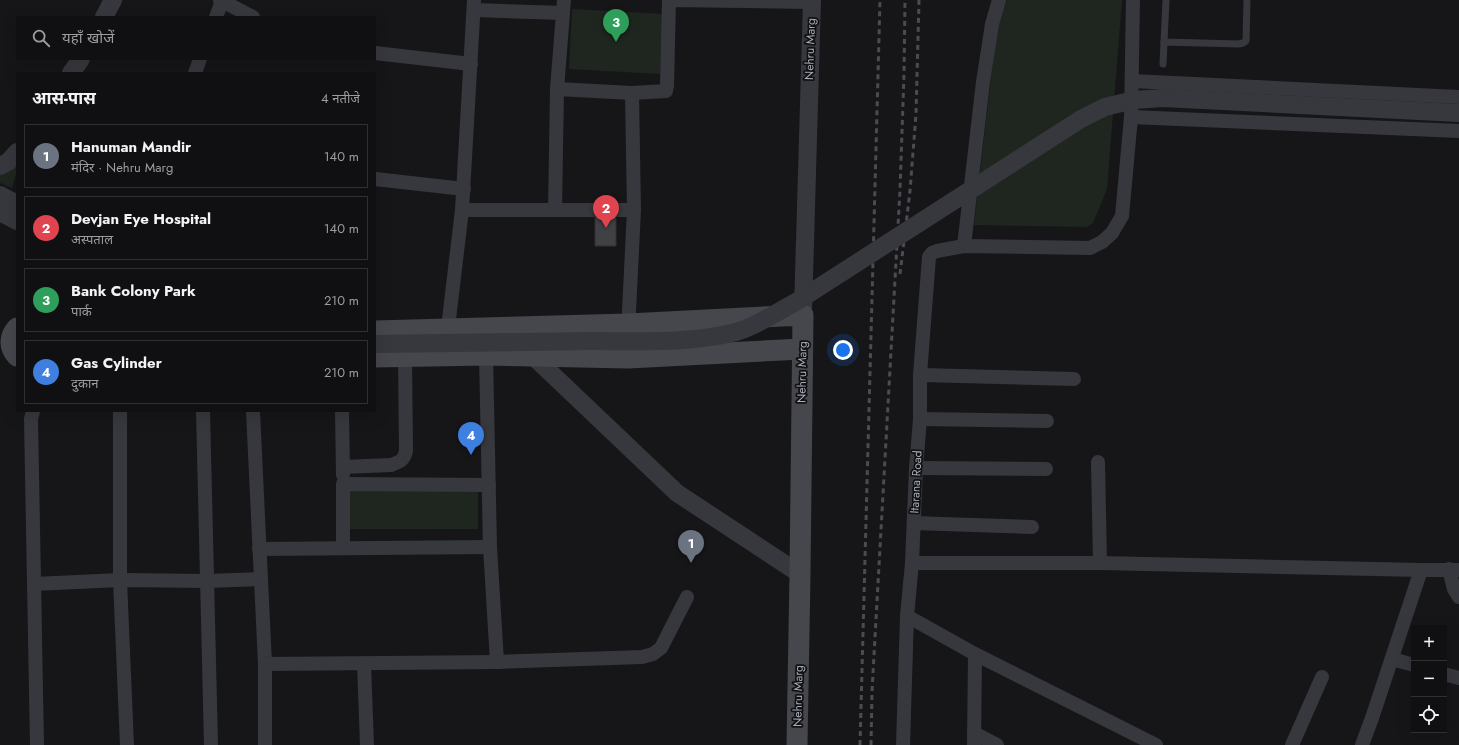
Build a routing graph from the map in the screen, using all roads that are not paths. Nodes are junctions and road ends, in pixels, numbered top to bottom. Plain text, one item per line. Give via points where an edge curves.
1 (113, 0) edge
2 (221, 0) edge
3 (999, 0) edge
4 (1134, 0) edge
5 (1166, 0) edge
6 (1247, 0) edge
7 (812, 1) edge
8 (474, 5) edge
9 (563, 6) edge
10 (105, 16) edge
11 (216, 16) edge
12 (250, 16) edge
13 (1164, 42) junction
14 (376, 53) edge
15 (200, 60) edge
16 (471, 64) junction
17 (1163, 64) dead end
18 (195, 72) edge
19 (1132, 81) junction
20 (558, 89) junction
21 (632, 93) junction
22 (1459, 97) edge
23 (1459, 114) edge
24 (1131, 117) junction
25 (1459, 131) edge
26 (16, 153) edge
27 (0, 166) edge
28 (376, 179) edge
29 (464, 189) junction
30 (0, 195) edge
31 (16, 203) edge
32 (462, 210) junction
33 (555, 210) junction
34 (634, 210) junction
35 (0, 212) edge
36 (16, 220) edge
37 (964, 246) junction
38 (803, 315) junction
39 (628, 324) junction
40 (448, 328) junction
41 (376, 331) edge
42 (376, 344) edge
43 (802, 349) junction
44 (405, 356) junction
45 (445, 356) junction
46 (486, 356) junction
47 (376, 357) edge
48 (534, 357) junction
49 (628, 358) junction
50 (920, 375) junction
51 (1074, 379) dead end
52 (120, 412) edge
53 (203, 412) edge
54 (253, 412) edge
55 (342, 412) edge
56 (31, 414) edge
57 (920, 419) junction
58 (1047, 420) dead end
59 (1098, 462) dead end
60 (343, 467) junction
61 (916, 468) junction
62 (1046, 469) dead end
63 (343, 484) junction
64 (489, 484) junction
65 (914, 522) junction
66 (1032, 527) dead end
67 (490, 547) junction
68 (342, 548) junction
69 (258, 549) junction
70 (912, 563) junction
71 (1100, 563) junction
72 (1421, 570) junction
73 (1454, 570) edge
74 (800, 574) junction
75 (261, 578) junction
76 (120, 580) junction
77 (206, 582) junction
78 (34, 584) junction
79 (687, 597) dead end
80 (1459, 597) edge
81 (907, 616) junction
82 (974, 654) junction
83 (1392, 659) junction
84 (497, 662) junction
85 (265, 664) junction
86 (364, 664) junction
87 (1411, 664) edge
88 (1447, 675) edge
89 (1322, 677) dead end
90 (1459, 678) edge
91 (974, 739) edge
92 (1151, 744) edge
93 (37, 745) edge
94 (127, 745) edge
95 (211, 745) edge
96 (265, 745) edge
97 (367, 745) edge
98 (797, 745) edge
99 (903, 745) edge
100 (997, 745) edge
101 (1292, 745) edge
102 (1362, 745) edge

1 - 10 street
2 - 11 street
2 - 12 street
3 - 37 street via 992,24 983,82
4 - 19 street, Itarana Road
5 - 13 lane
6 - 13 lane via 1247,35 1243,43
7 - 21 street via 669,0 668,86 666,91
7 - 38 street, Nehru Marg
8 - 9 street
8 - 16 street
9 - 20 street
13 - 17 lane
14 - 16 street
15 - 18 street
16 - 29 street
19 - 22 street
19 - 24 street, Itarana Road
20 - 21 street
20 - 33 street
21 - 34 street
23 - 42 street, bridge via 1163,98 1134,100 1106,107 1081,119 796,302 738,331 715,337 653,340
24 - 25 street
24 - 37 street, Itarana Road via 1122,216 1112,233 1102,242 1090,248
26 - 27 street
28 - 29 street
29 - 32 street
30 - 31 street
32 - 33 street
32 - 40 street
33 - 34 street
34 - 39 street
35 - 36 street
37 - 50 street, Itarana Road via 937,251 929,257
38 - 39 main road
38 - 43 main road, Nehru Marg
39 - 40 main road
39 - 49 street
40 - 41 main road
40 - 45 street
43 - 49 main road
43 - 74 main road, Nehru Marg
44 - 45 main road
44 - 47 main road
44 - 60 street via 404,458 392,465
45 - 46 main road
46 - 48 main road
46 - 64 street
48 - 49 main road
48 - 74 street via 677,493
50 - 51 street
50 - 57 street, Itarana Road
52 - 76 street
53 - 77 street
54 - 69 street
55 - 60 street
56 - 78 street
57 - 58 street
57 - 61 street, Itarana Road
59 - 71 street
60 - 63 street
61 - 62 street
61 - 65 street, Itarana Road
63 - 64 street
63 - 68 street
64 - 67 street
65 - 66 street
65 - 70 street, Itarana Road
67 - 68 street
67 - 84 street
68 - 69 street
69 - 75 street
70 - 71 street
70 - 81 street, Itarana Road
71 - 72 street
72 - 73 street
72 - 83 street
73 - 80 street via 1454,589
74 - 98 main road, Nehru Marg
75 - 77 street
75 - 85 street
76 - 77 street
76 - 78 street
76 - 94 street
77 - 95 street
78 - 93 street
79 - 84 street via 661,648 654,654 642,657
81 - 82 street
81 - 99 street, Itarana Road
82 - 91 street
82 - 92 street
83 - 87 street
83 - 102 street
84 - 86 street
85 - 86 street
85 - 96 street
86 - 97 street
88 - 90 street
89 - 101 street
91 - 100 street

